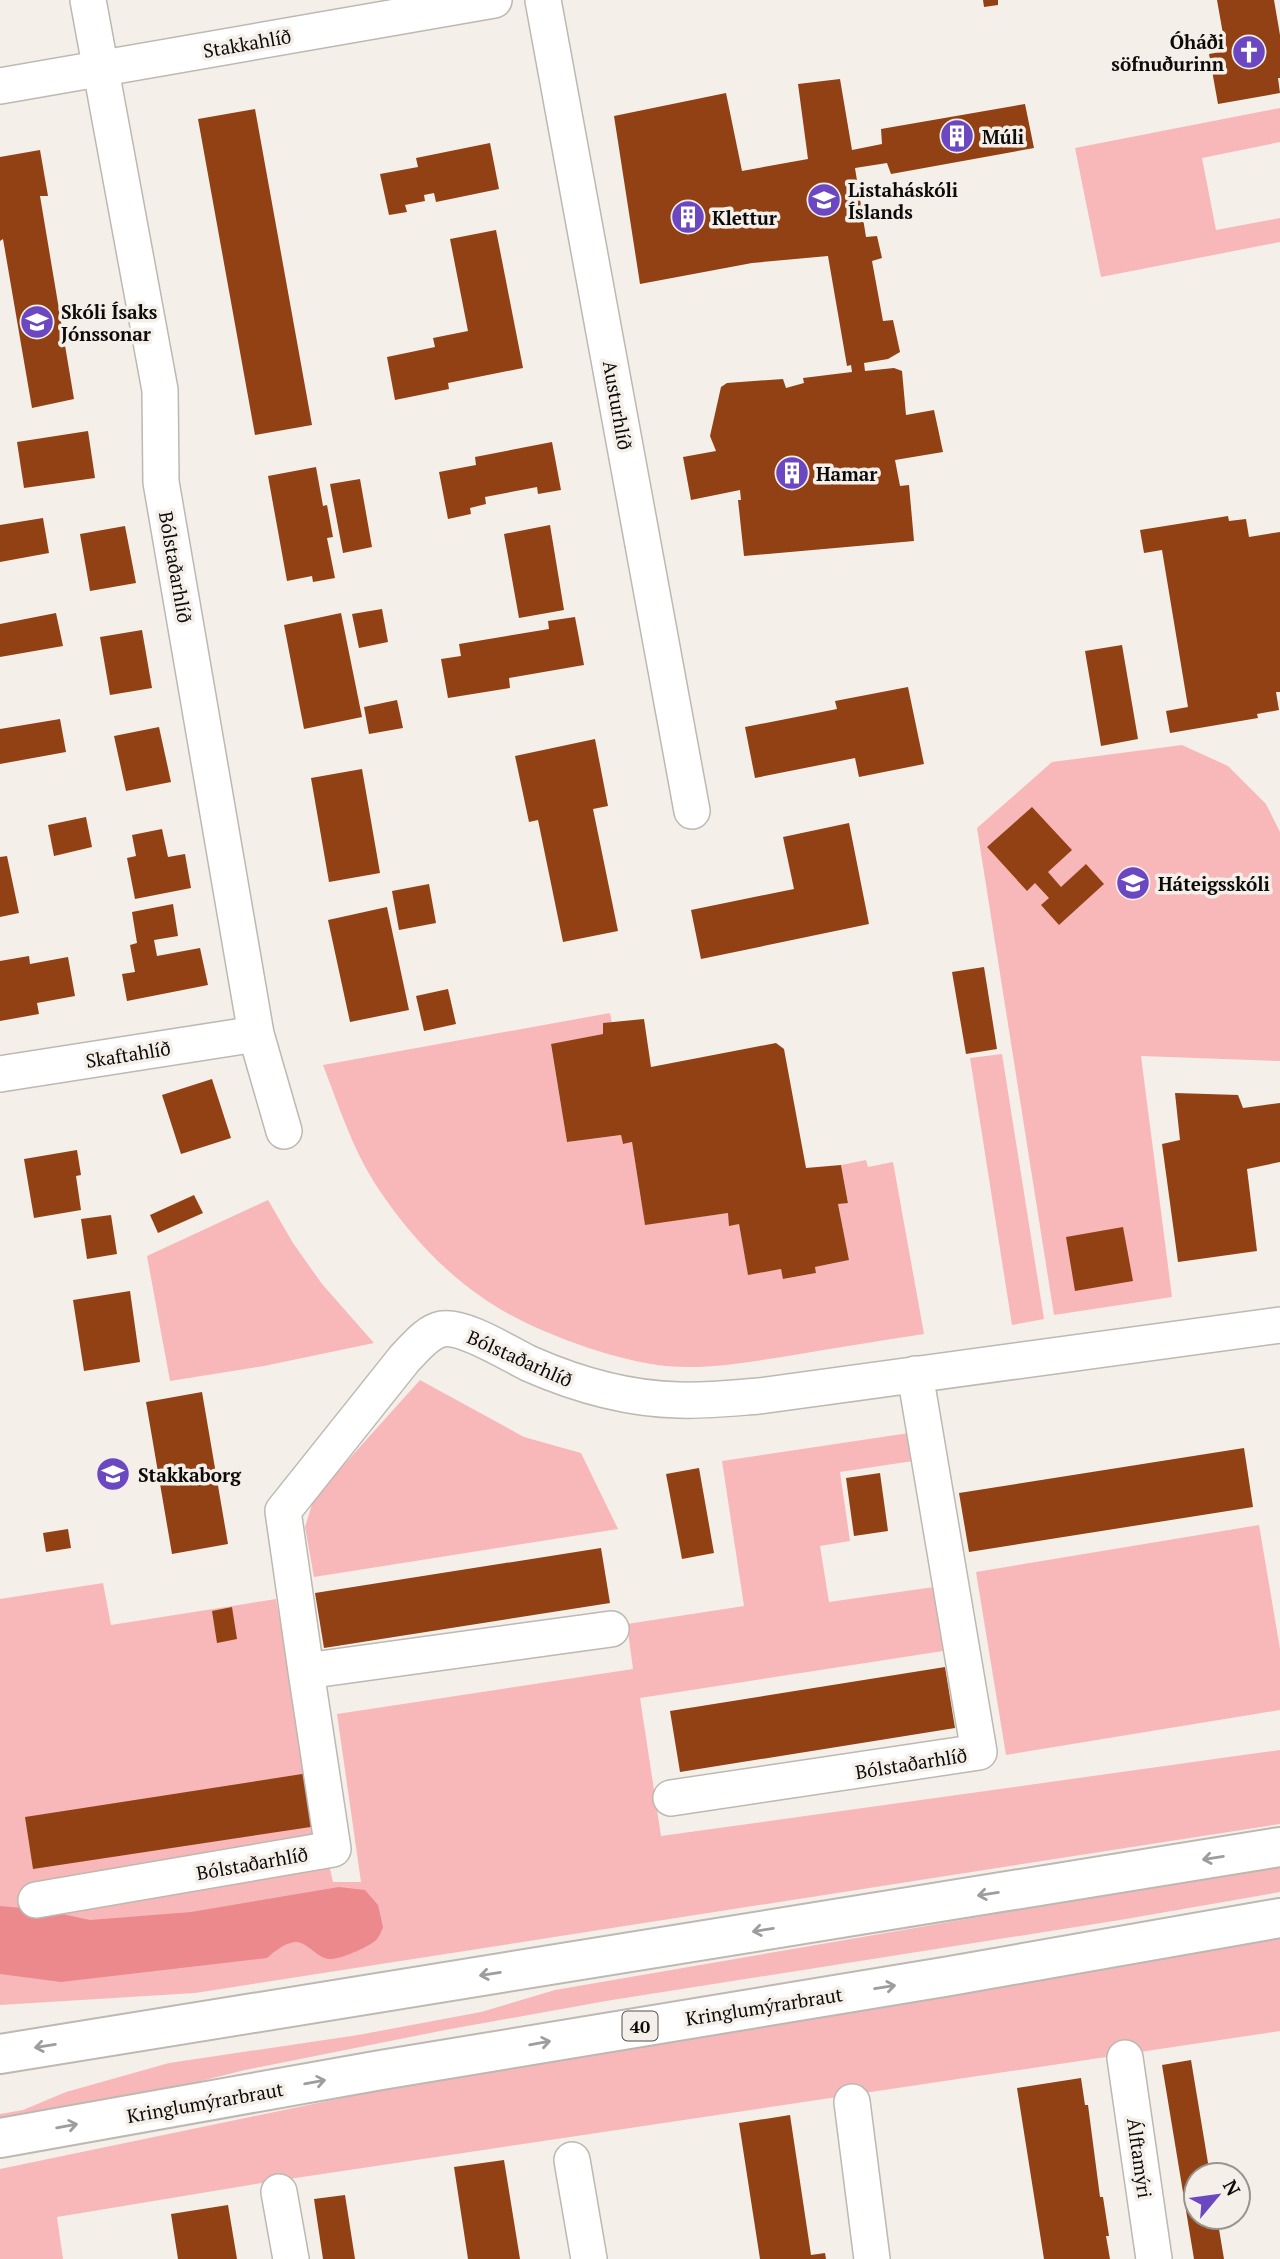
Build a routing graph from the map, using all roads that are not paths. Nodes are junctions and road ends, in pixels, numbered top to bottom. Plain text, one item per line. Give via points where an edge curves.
1 (88, 0) edge
2 (494, 0) edge
3 (543, 0) edge
4 (457, 3) edge
5 (100, 69) junction
6 (0, 86) edge
7 (692, 811) dead end
8 (256, 1034) junction
9 (0, 1074) edge
10 (284, 1131) dead end
11 (1280, 1325) edge
12 (915, 1374) junction
13 (611, 1629) dead end
14 (306, 1671) junction
15 (671, 1798) dead end
16 (1280, 1847) edge
17 (36, 1900) dead end
18 (1280, 1918) edge
19 (0, 2054) edge
20 (1125, 2058) dead end
21 (852, 2102) dead end
22 (0, 2138) edge
23 (572, 2160) dead end
24 (279, 2192) dead end
25 (291, 2259) edge
26 (589, 2259) edge
27 (872, 2259) edge
28 (1154, 2259) edge

1 - 5 street, Bólstaðarhlíð
2 - 4 street, Stakkahlíð
3 - 7 street, Austurhlíð
4 - 5 street, Stakkahlíð
5 - 6 street, Stakkahlíð
5 - 8 street, Bólstaðarhlíð via 160,390 161,482
8 - 9 street, Skaftahlíð
8 - 10 street, Bólstaðarhlíð
11 - 12 street, Bólstaðarhlíð
12 - 14 street, Bólstaðarhlíð via 759,1396 681,1401 580,1384 461,1331 441,1329 405,1359 284,1511
12 - 15 street, Bólstaðarhlíð via 979,1752
13 - 14 street
14 - 17 street, Bólstaðarhlíð via 333,1849
16 -> 19 main road
22 -> 18 main road, Kringlumýrarbraut / 40
20 - 28 street, Álftamýri
21 - 27 street
23 - 26 street
24 - 25 street

